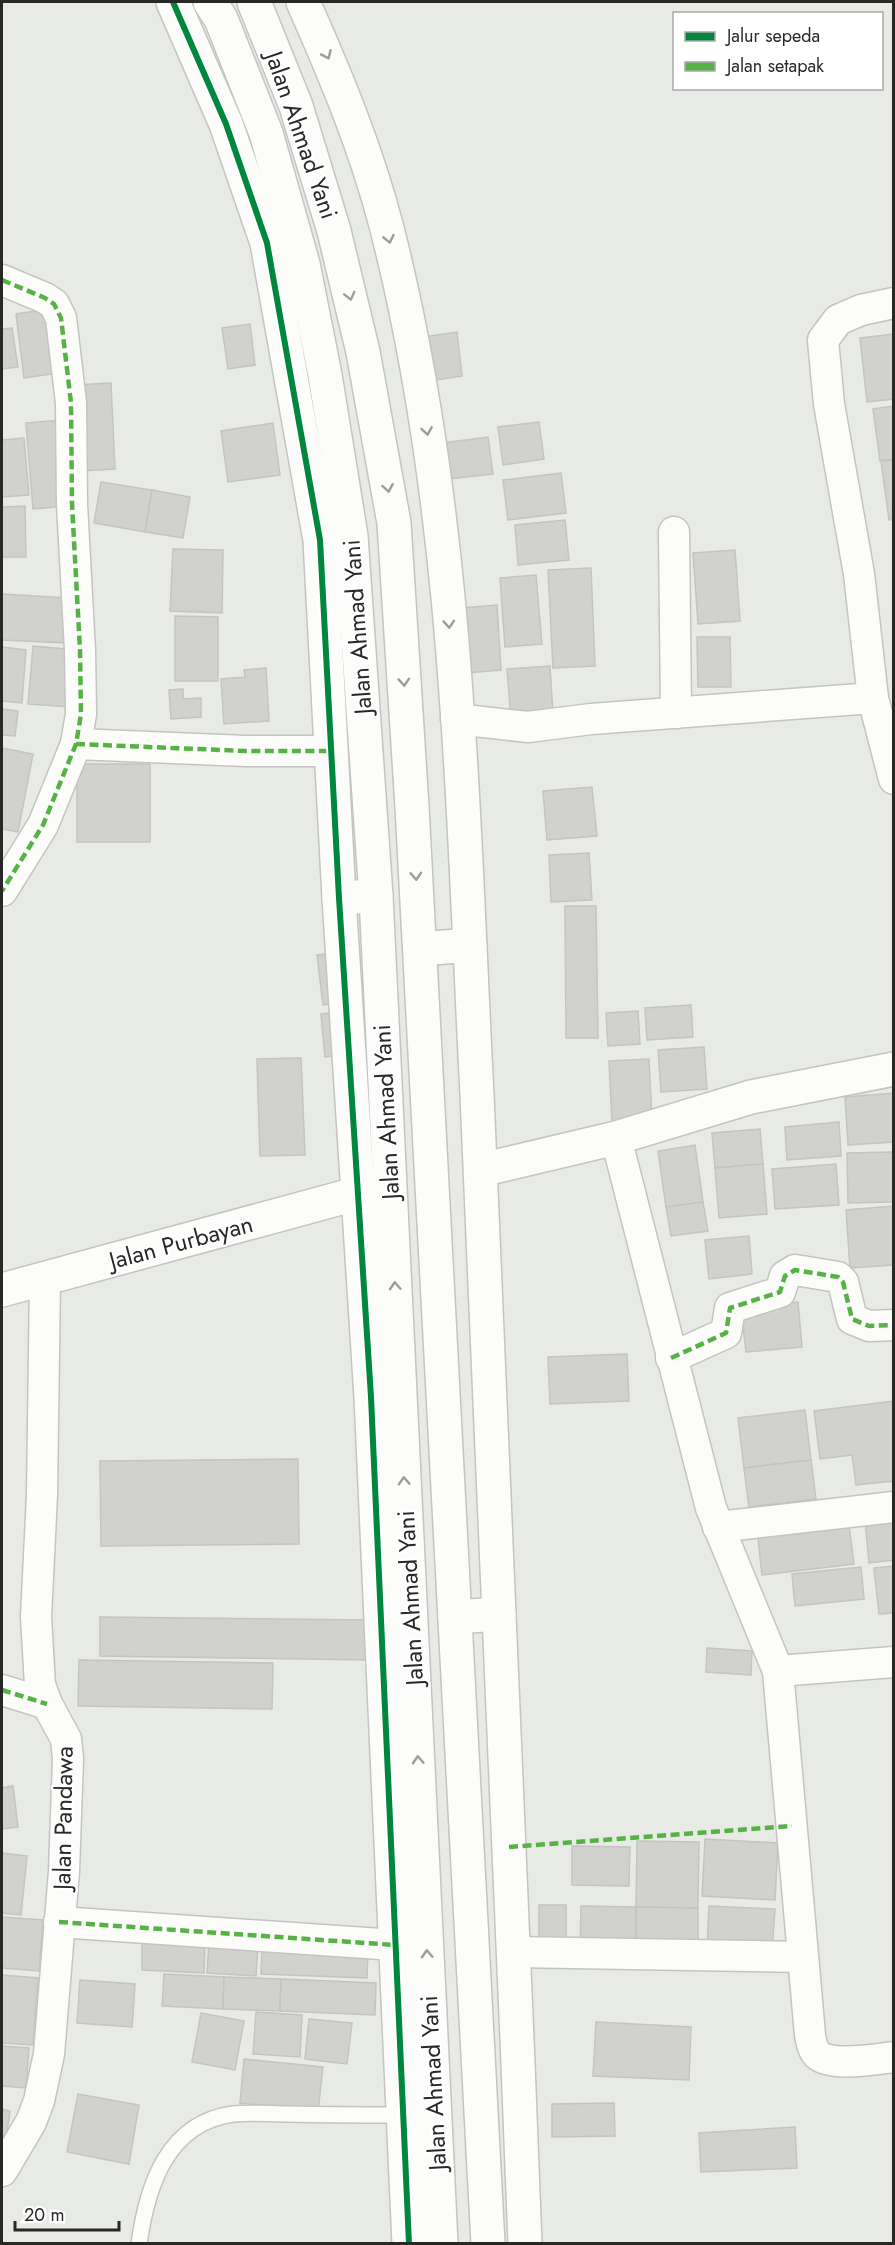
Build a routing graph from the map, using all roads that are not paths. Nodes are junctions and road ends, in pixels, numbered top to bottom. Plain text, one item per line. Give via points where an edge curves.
1 (173, 2) edge
2 (210, 2) edge
3 (254, 2) edge
4 (303, 2) edge
5 (2, 280) edge
6 (894, 303) edge
7 (674, 532) dead end
8 (882, 662) edge
9 (873, 698) junction
10 (676, 713) junction
11 (456, 719) junction
12 (76, 744) junction
13 (332, 751) junction
14 (894, 779) edge
15 (2, 891) edge
16 (376, 896) junction
17 (339, 898) junction
18 (470, 945) junction
19 (420, 949) junction
20 (894, 1069) edge
21 (616, 1138) junction
22 (481, 1170) junction
23 (359, 1193) junction
24 (45, 1280) junction
25 (2, 1290) edge
26 (894, 1325) edge
27 (671, 1358) junction
28 (386, 1396) junction
29 (894, 1507) edge
30 (718, 1527) junction
31 (499, 1614) junction
32 (455, 1617) junction
33 (894, 1662) edge
34 (778, 1671) junction
35 (2, 1690) edge
36 (47, 1704) junction
37 (59, 1922) junction
38 (396, 1945) junction
39 (513, 1952) junction
40 (803, 1958) junction
41 (894, 2057) edge
42 (403, 2115) junction
43 (2, 2171) edge
44 (139, 2244) edge
45 (410, 2244) edge
46 (441, 2244) edge
47 (488, 2244) edge
48 (525, 2244) edge

1 - 13 main road via 226,124 267,243 320,540
2 - 16 main road, Jalan Ahmad Yani via 221,19 266,133 303,264 325,375 351,537
3 -> 19 main road, Jalan Ahmad Yani via 296,106 334,231 363,352 394,523
4 -> 11 main road via 341,87 382,210 412,342 442,520
5 - 12 street via 45,298 54,304 61,318 71,403 72,504 81,650 81,714
6 - 8 street via 838,320 823,340 829,404 855,551
7 - 10 street
8 - 9 street
9 - 10 street
9 - 14 street
10 - 11 street via 528,727
11 - 18 main road
12 - 13 street
12 - 15 street via 43,825
13 - 17 main road
16 - 17 main road
28 -> 16 main road, Jalan Ahmad Yani
17 - 23 main road
18 - 19 main road
18 - 22 main road
19 - 32 main road, Jalan Ahmad Yani
20 - 21 main road via 751,1097
21 - 22 main road
21 - 27 street
22 - 31 main road
23 - 24 main road, Jalan Purbayan
23 - 28 main road
24 - 25 main road, Jalan Purbayan
24 - 36 street, Jalan Pandawa via 36,1617 40,1685
26 - 27 street via 869,1326 852,1319 843,1282 838,1277 795,1270 785,1276 780,1292 730,1308 726,1333
27 - 30 street
28 - 38 main road
46 -> 28 main road, Jalan Ahmad Yani
29 - 30 street
30 - 34 street
31 - 32 main road
31 - 39 main road
32 - 47 main road, Jalan Ahmad Yani
33 - 34 street
34 - 40 street
35 - 36 street
36 - 37 street, Jalan Pandawa via 66,1739 68,1759
37 - 38 street
37 - 43 street, Jalan Pandawa via 49,2054 39,2101 32,2122
38 - 42 main road
39 - 40 street
39 - 48 main road
40 - 41 street via 810,2035 817,2054 847,2061
42 - 44 lane via 233,2114 205,2123 182,2136 159,2167 144,2207
42 - 45 main road

